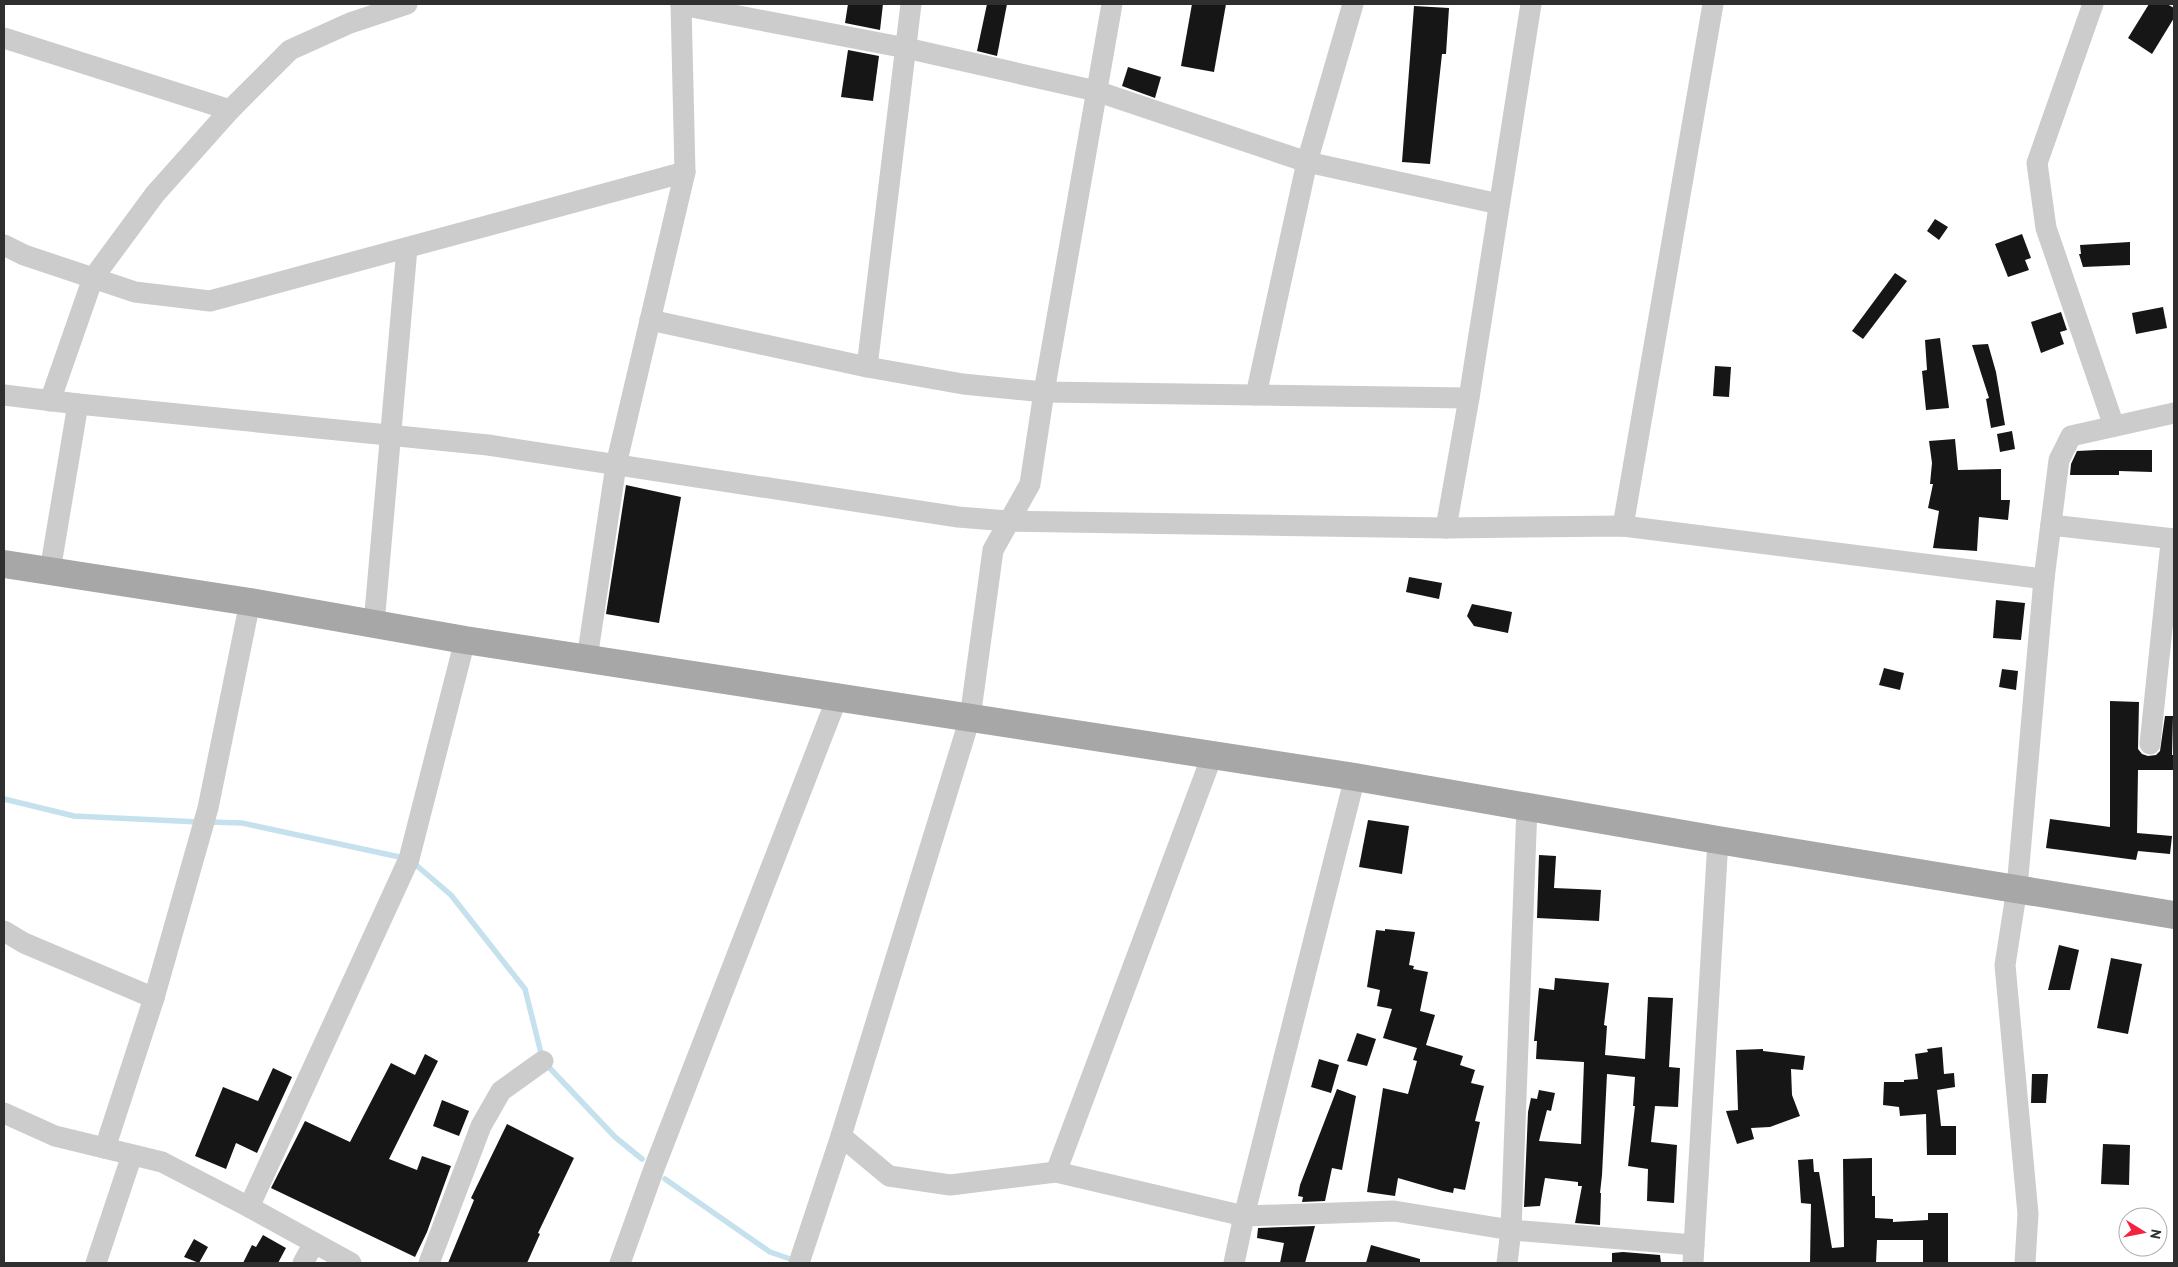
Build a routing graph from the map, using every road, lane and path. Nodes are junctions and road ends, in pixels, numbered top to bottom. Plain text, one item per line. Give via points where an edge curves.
1 (407, 4) edge
2 (681, 4) edge
3 (911, 4) edge
4 (1112, 4) edge
5 (1353, 4) edge
6 (1532, 4) edge
7 (1712, 4) edge
8 (2093, 4) edge
9 (4, 38) edge
10 (906, 48) junction
11 (1096, 91) junction
12 (230, 110) junction
13 (1307, 162) junction
14 (685, 172) junction
15 (1498, 204) junction
16 (4, 245) edge
17 (407, 248) junction
18 (93, 278) junction
19 (650, 320) junction
20 (868, 367) junction
21 (1044, 392) junction
22 (4, 395) edge
23 (1256, 395) junction
24 (1469, 398) junction
25 (50, 401) junction
26 (78, 404) junction
27 (2174, 413) edge
28 (2114, 426) junction
29 (391, 435) junction
30 (616, 464) junction
31 (1008, 521) junction
32 (2051, 525) junction
33 (1623, 526) junction
34 (1446, 528) junction
35 (2174, 539) edge
36 (2174, 544) edge
37 (4, 564) edge
38 (50, 571) junction
39 (2044, 579) junction
40 (250, 602) junction
41 (374, 624) junction
42 (465, 640) junction
43 (588, 659) junction
44 (837, 698) junction
45 (970, 718) junction
46 (2150, 744) dead end
47 (1212, 756) junction
48 (1354, 777) junction
49 (1527, 806) junction
50 (1718, 840) junction
51 (2017, 888) junction
52 (2174, 914) edge
53 (4, 930) edge
54 (154, 998) junction
55 (543, 1061) dead end
56 (4, 1113) edge
57 (841, 1136) junction
58 (105, 1148) junction
59 (132, 1155) junction
60 (1056, 1172) junction
61 (249, 1206) junction
62 (1244, 1216) junction
63 (1511, 1230) junction
64 (314, 1243) junction
65 (1693, 1254) edge
66 (96, 1263) edge
67 (303, 1263) edge
68 (351, 1263) edge
69 (429, 1263) edge
70 (620, 1263) edge
71 (799, 1263) edge
72 (1234, 1263) edge
73 (1507, 1263) edge
74 (2025, 1263) edge

1 - 12 street via 350,23 290,50
2 - 10 street
2 - 14 street
3 - 10 street
4 - 11 street
5 - 13 street
6 - 15 street
7 - 33 street
8 - 28 street via 2037,163 2046,228
9 - 12 street
10 - 11 street
10 - 20 street
11 - 13 street
11 - 21 street
12 - 18 street via 154,194
13 - 15 street
13 - 23 street
14 - 17 street
14 - 19 street
15 - 24 street
16 - 18 street
17 - 18 street via 210,301 135,292
17 - 29 street
18 - 25 street
19 - 20 street
19 - 30 street
20 - 21 street via 962,384
21 - 23 street
21 - 31 street via 1030,484
22 - 25 street
23 - 24 street
24 - 34 street
25 - 26 street
26 - 29 street
26 - 38 street
27 - 28 street
28 - 32 street via 2071,436 2059,460
29 - 30 street
29 - 41 street
30 - 31 street via 958,517
30 - 43 street
31 - 34 street
31 - 45 street via 993,550
32 - 35 street
32 - 39 street
33 - 34 street
33 - 39 street
36 - 46 street via 2170,552
37 - 38 main road
38 - 40 main road
39 - 51 street
40 - 41 main road
40 - 54 street via 208,808
41 - 42 main road
42 - 43 main road
42 - 61 street via 409,859
43 - 44 main road
44 - 45 main road
44 - 70 street via 654,1166
45 - 47 main road
45 - 57 street
47 - 48 main road
47 - 60 street
48 - 49 main road
48 - 62 street
49 - 50 main road
49 - 63 street
50 - 51 main road
50 - 65 street
51 - 52 main road
51 - 74 street via 2005,966 2028,1214
53 - 54 street via 24,943
54 - 58 street
55 - 69 street via 501,1091 481,1126
56 - 58 street via 55,1136
57 - 60 street via 889,1176 950,1185
57 - 71 street
58 - 59 street
59 - 61 street via 162,1162
59 - 66 street
60 - 62 street
61 - 64 street
62 - 63 street via 1394,1210
62 - 72 street
63 - 65 street
63 - 73 street
64 - 67 street
64 - 68 street

